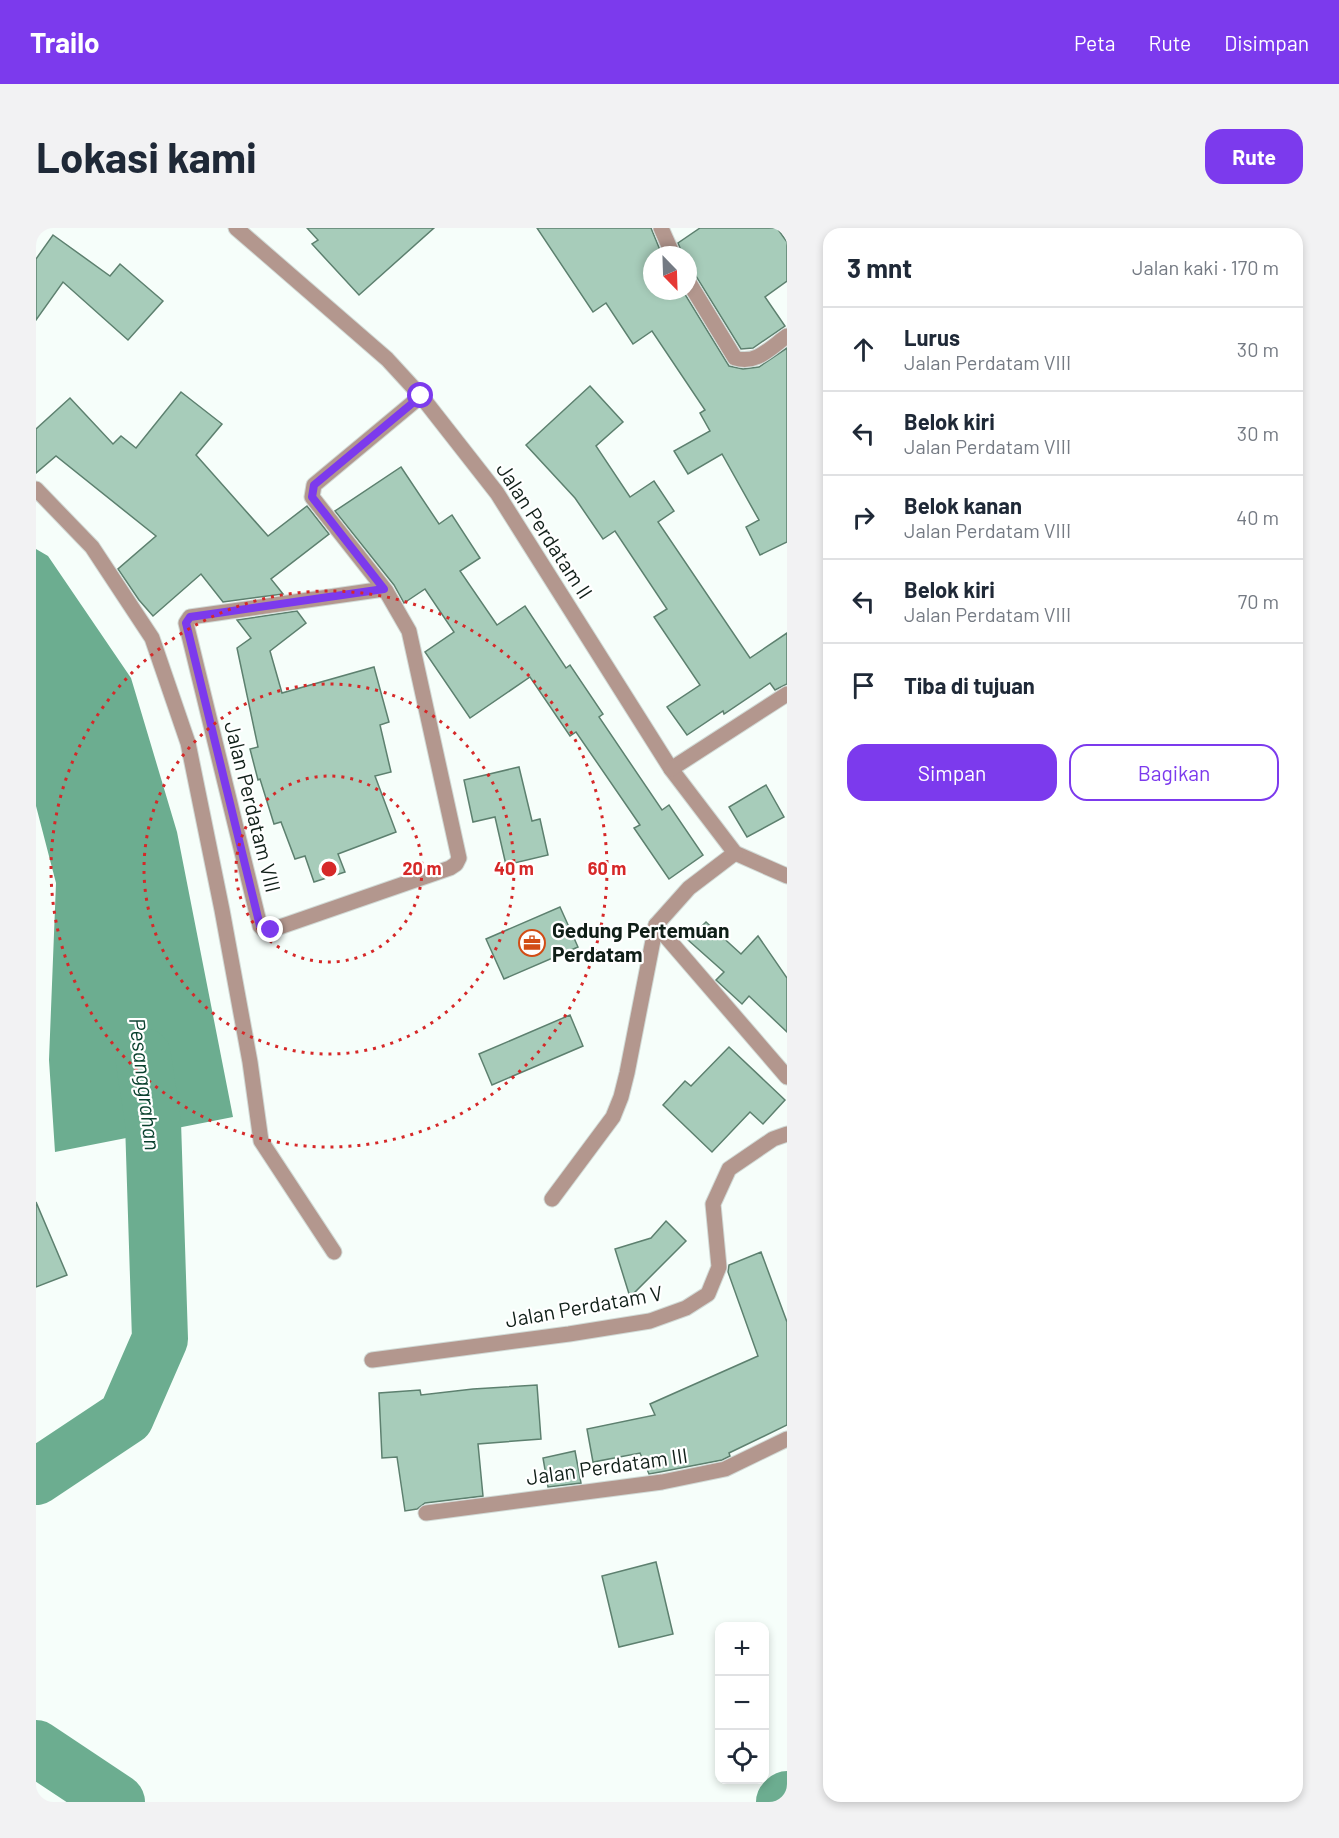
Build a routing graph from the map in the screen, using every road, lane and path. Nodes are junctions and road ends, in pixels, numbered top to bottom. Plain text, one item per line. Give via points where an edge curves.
1 (236, 228) edge
2 (661, 228) edge
3 (669, 246) edge
4 (697, 296) edge
5 (787, 336) edge
6 (421, 396) junction
7 (36, 489) edge
8 (384, 589) junction
9 (787, 694) edge
10 (670, 769) junction
11 (735, 853) junction
12 (787, 876) edge
13 (656, 925) junction
14 (787, 1077) edge
15 (787, 1134) edge
16 (552, 1199) dead end
17 (334, 1252) dead end
18 (372, 1360) dead end
19 (787, 1439) edge
20 (426, 1513) dead end

1 - 6 street, Jalan Perdatam II via 387,359
2 - 3 street
4 - 5 street via 735,358 745,361 759,357
6 - 8 street, Jalan Perdatam VIII via 312,489 312,497
6 - 10 street, Jalan Perdatam II via 497,492
7 - 17 street via 92,547 152,638 188,743 250,1062 261,1141
8 - 8 street, Jalan Perdatam VIII via 409,631 459,858 450,868 264,930 186,623 190,617
9 - 10 street
10 - 11 street, Jalan Perdatam II
11 - 12 street, Jalan Perdatam II
11 - 13 street via 689,888
13 - 14 street
13 - 16 street via 621,1097 613,1117
15 - 18 street, Jalan Perdatam V via 729,1169 713,1204 719,1267 708,1294 686,1308 651,1321
19 - 20 street, Jalan Perdatam III via 725,1469 662,1482

